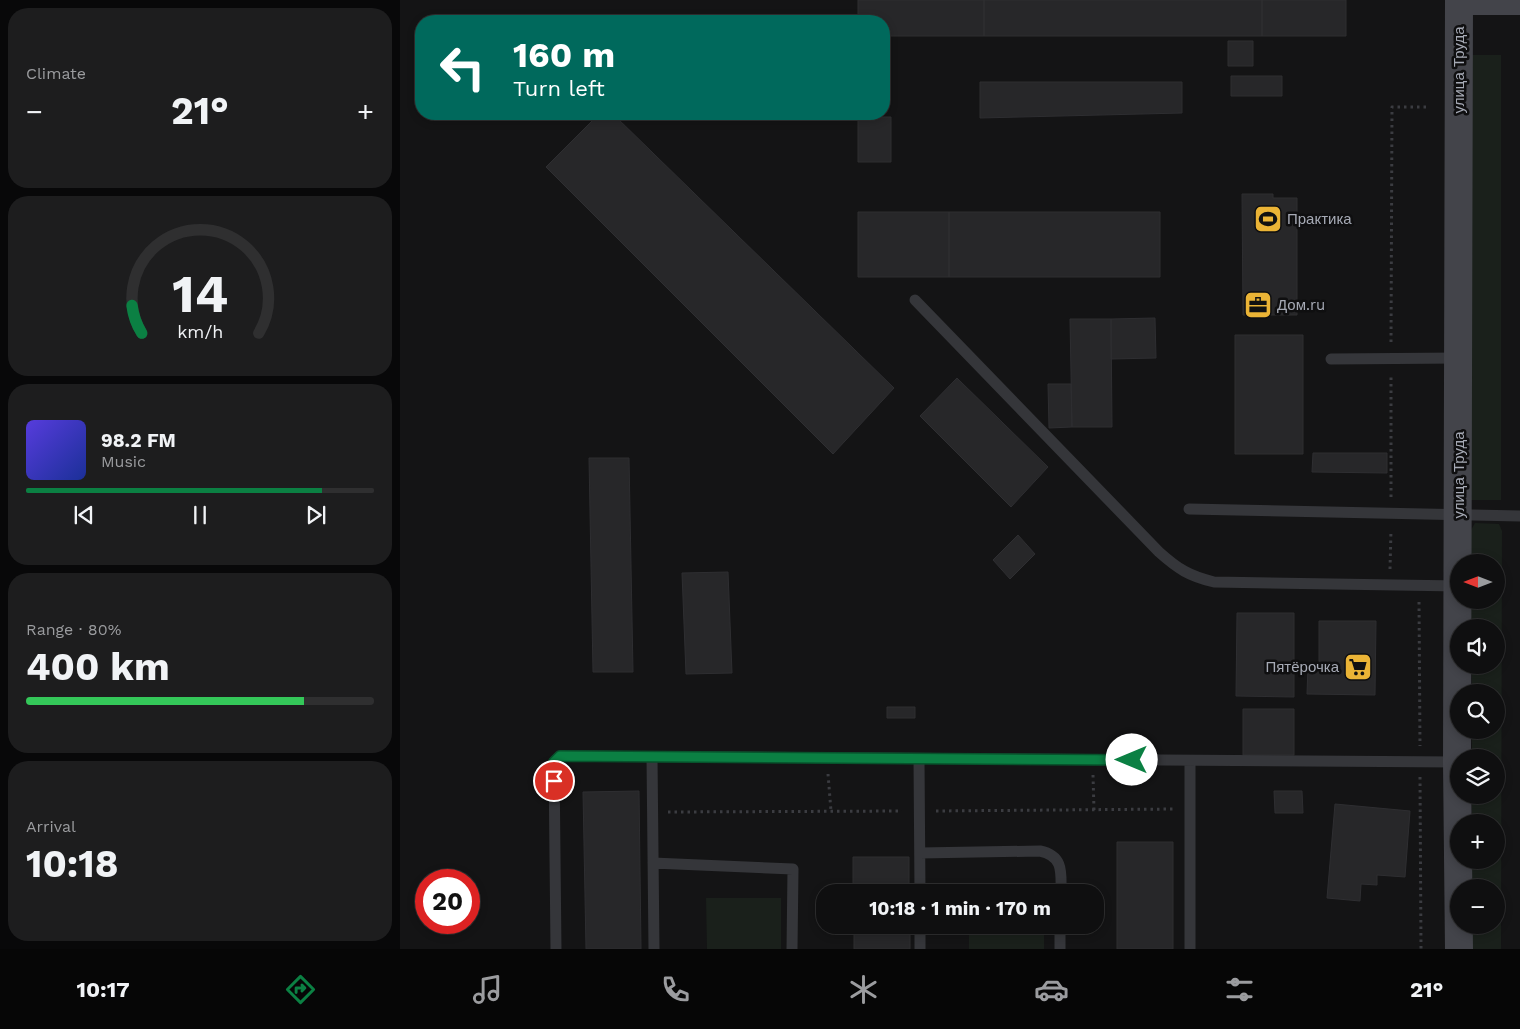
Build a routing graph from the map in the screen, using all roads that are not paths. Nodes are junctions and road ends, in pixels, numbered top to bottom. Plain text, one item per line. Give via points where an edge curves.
1 (1459, 0) edge
2 (1520, 1) edge
3 (915, 300) dead end
4 (1459, 358) junction
5 (1331, 359) dead end
6 (1189, 509) dead end
7 (1459, 514) junction
8 (1520, 516) edge
9 (1459, 554) edge
10 (1450, 586) edge
11 (1459, 609) edge
12 (1457, 749) edge
13 (652, 756) junction
14 (919, 759) junction
15 (1190, 760) junction
16 (1450, 762) edge
17 (1457, 804) edge
18 (920, 853) junction
19 (653, 863) junction
20 (920, 884) edge
21 (1060, 884) edge
22 (920, 934) edge
23 (1060, 934) edge
24 (556, 949) edge
25 (654, 949) edge
26 (792, 949) edge
27 (920, 949) edge
28 (1060, 949) edge
29 (1190, 949) edge
30 (1459, 949) edge

1 - 2 main road
1 - 4 main road, улица Труда
3 - 10 lane via 1159,552 1195,578 1214,582
4 - 5 lane
4 - 7 main road, улица Труда
6 - 7 lane
7 - 8 lane
7 - 9 main road, улица Труда
11 - 12 main road, улица Труда
13 - 14 lane
13 - 19 lane
13 - 24 lane via 560,756 554,762
14 - 15 lane
14 - 18 lane
15 - 16 lane
15 - 29 lane
17 - 30 main road, улица Труда
18 - 20 lane
18 - 21 lane via 1048,852 1059,863
19 - 25 lane
19 - 26 lane via 794,869
22 - 27 lane
23 - 28 lane

